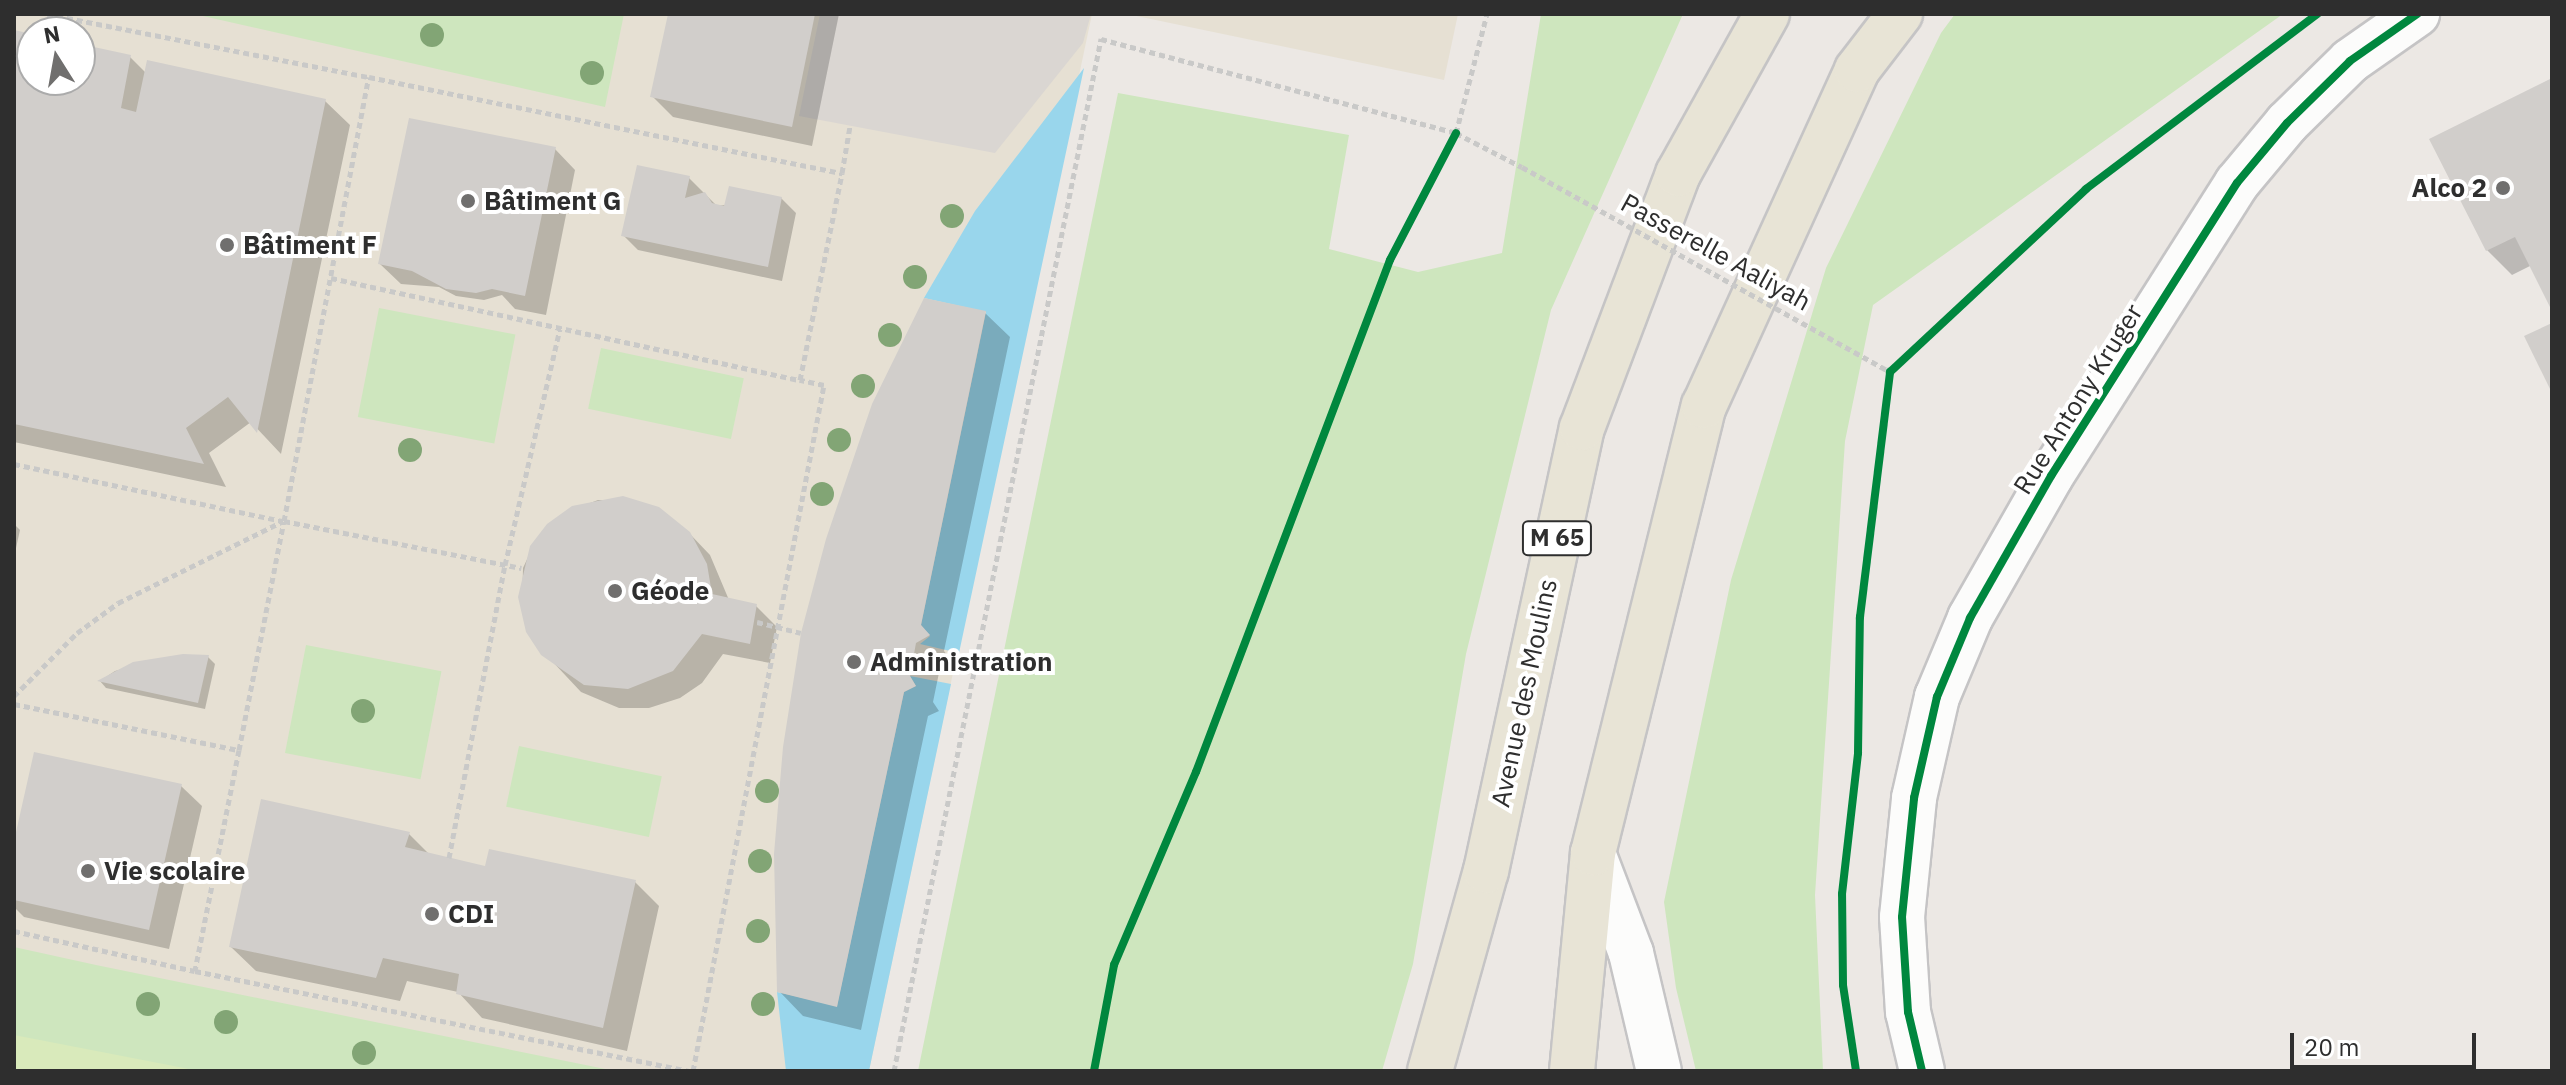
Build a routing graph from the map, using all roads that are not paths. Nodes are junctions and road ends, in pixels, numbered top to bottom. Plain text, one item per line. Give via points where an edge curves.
1 (1900, 14) edge
2 (2417, 14) edge
3 (1757, 19) edge
4 (1593, 853) junction
5 (1430, 1071) edge
6 (1572, 1071) edge
7 (1659, 1071) edge
8 (1922, 1071) edge

1 - 4 main road via 1857,70 1704,406
2 - 8 street, Rue Antony Kruger via 2350,61 2287,123 2237,183 2051,476 1970,618 1937,697 1914,798 1902,917 1908,1012
3 - 5 main road, Avenue des Moulins / M 65 via 1678,174 1582,428 1482,885
4 - 6 main road
4 - 7 street via 1631,953

